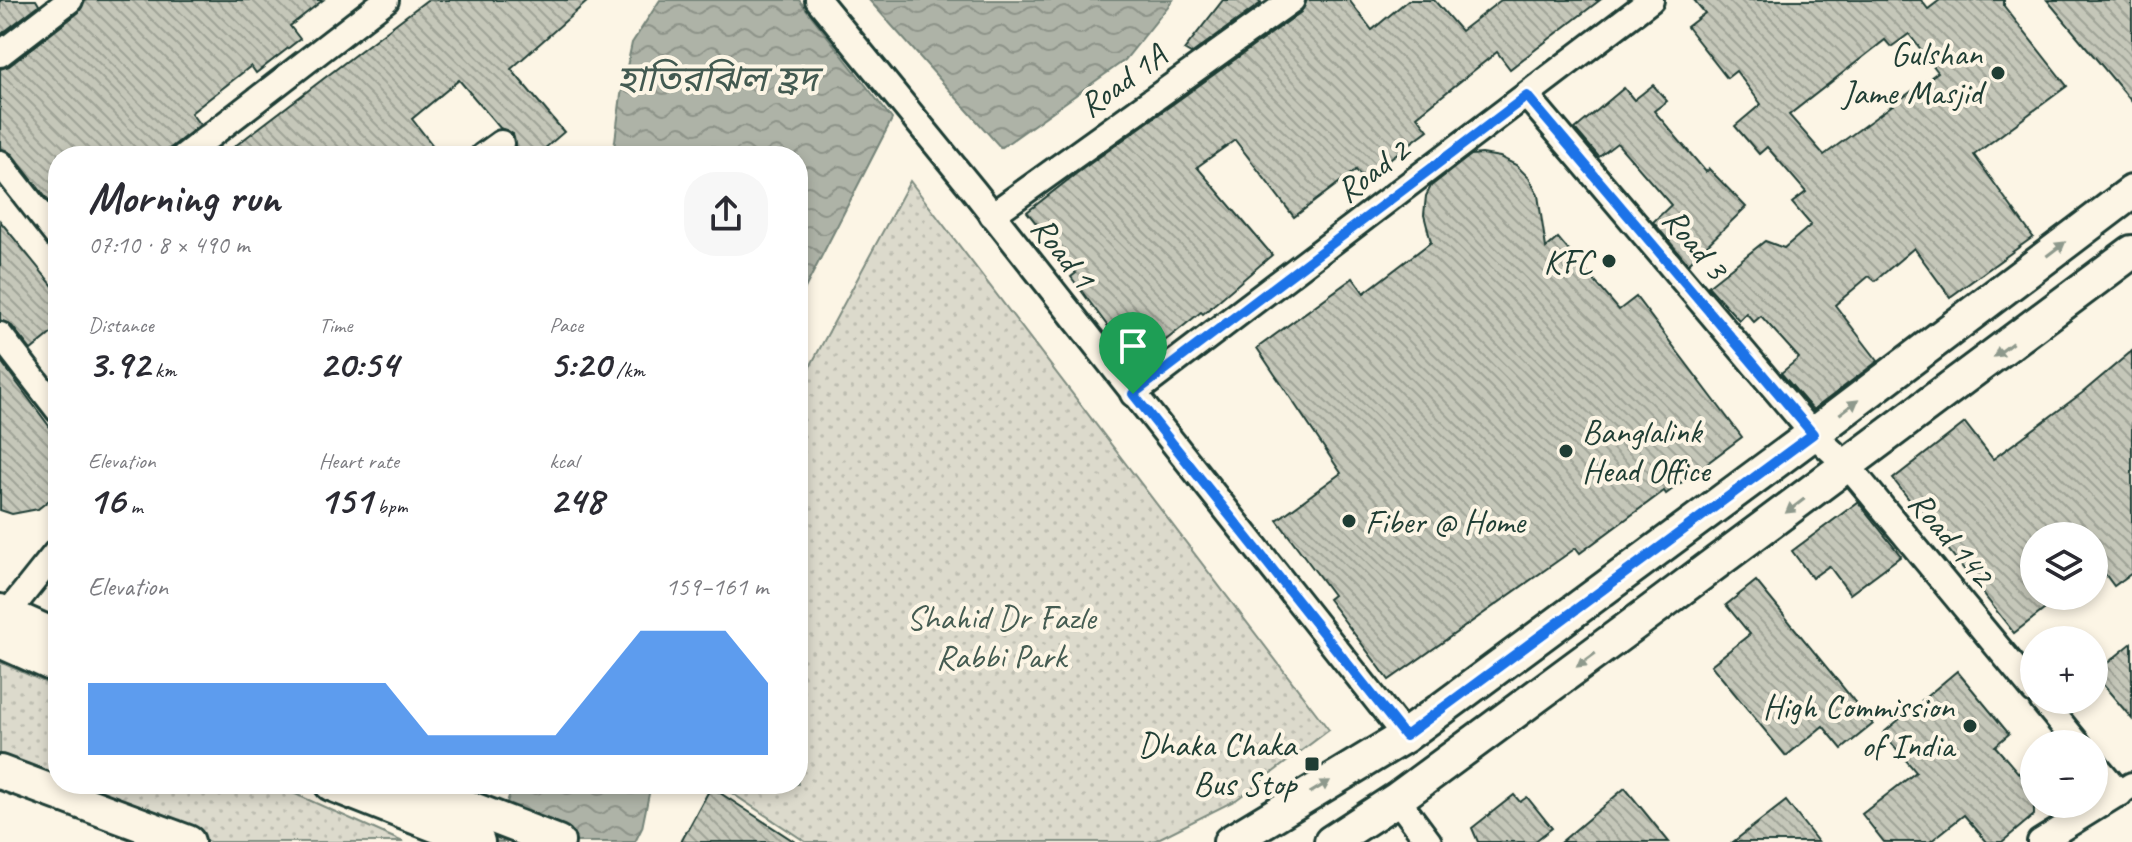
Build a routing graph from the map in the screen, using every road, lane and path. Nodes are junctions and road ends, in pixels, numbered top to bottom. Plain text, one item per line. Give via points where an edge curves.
1 (70, 0) edge
2 (386, 0) edge
3 (818, 0) edge
4 (1292, 0) edge
5 (1651, 0) edge
6 (0, 54) edge
7 (1527, 96) junction
8 (197, 146) edge
9 (0, 163) edge
10 (2132, 192) edge
11 (992, 215) junction
12 (48, 224) edge
13 (2132, 252) edge
14 (0, 335) edge
15 (1133, 394) junction
16 (48, 397) edge
17 (1813, 434) junction
18 (1848, 466) junction
19 (48, 563) edge
20 (2, 623) edge
21 (48, 634) edge
22 (48, 659) edge
23 (2020, 674) edge
24 (2053, 714) edge
25 (2067, 730) edge
26 (1405, 736) junction
27 (0, 772) edge
28 (2108, 774) edge
29 (2126, 789) edge
30 (48, 790) edge
31 (59, 794) edge
32 (368, 794) edge
33 (422, 794) edge
34 (1397, 799) junction
35 (453, 817) junction
36 (188, 842) edge
37 (478, 842) edge
38 (558, 842) edge
39 (1230, 842) edge
40 (1331, 842) edge
41 (1429, 842) edge
42 (2040, 842) edge

1 - 6 street
2 - 8 street
3 - 11 street, Road 1
4 - 11 street, Road 1A
5 - 7 street, Road 2
7 - 15 street, Road 2
7 - 17 street, Road 3
9 - 12 street
17 -> 10 main road
11 - 15 street, Road 1
13 -> 18 main road
14 - 16 street
15 - 26 street, Road 1
17 - 18 street, Road 3
17 - 26 main road
18 - 23 street, Road 142
18 -> 34 main road
19 - 20 street
20 - 21 main road
20 - 22 main road
24 - 25 street
39 -> 26 main road
27 - 30 main road
28 - 29 street
29 - 42 street
31 - 36 main road
32 - 35 main road
33 - 35 main road
34 - 40 main road
34 - 41 street
35 - 37 main road
35 - 38 main road

